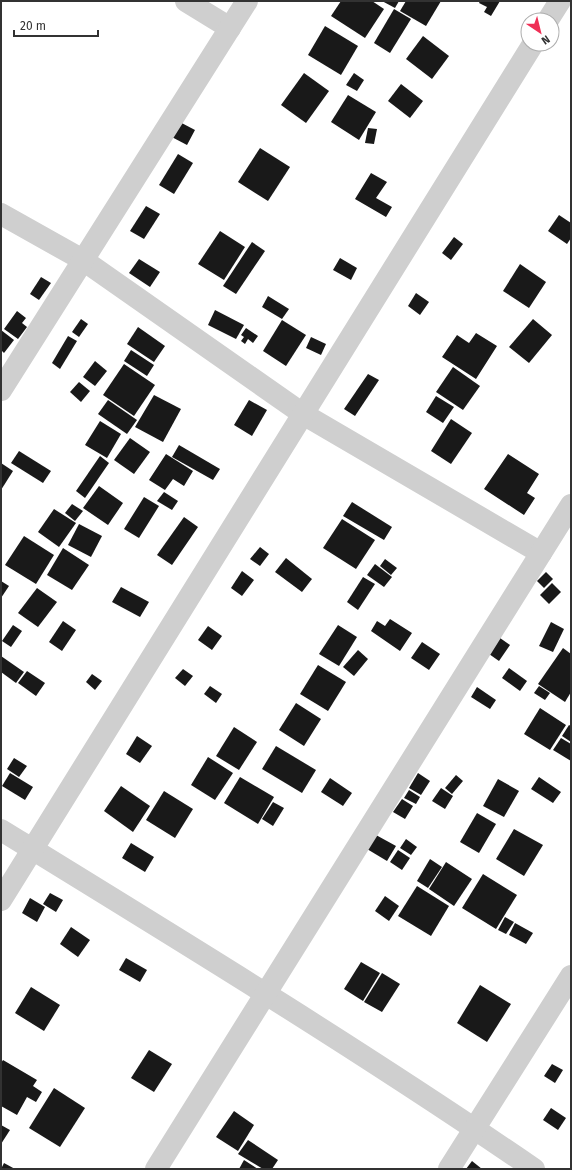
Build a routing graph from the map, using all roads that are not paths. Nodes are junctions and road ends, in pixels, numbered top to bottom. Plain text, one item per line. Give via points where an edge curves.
1 (186, 1) edge
2 (247, 1) edge
3 (560, 1) edge
4 (553, 12) edge
5 (230, 28) junction
6 (528, 52) edge
7 (1, 214) edge
8 (83, 260) junction
9 (1, 390) edge
10 (303, 414) junction
11 (571, 505) edge
12 (541, 553) junction
13 (1, 830) edge
14 (32, 849) junction
15 (1, 900) edge
16 (571, 976) edge
17 (266, 994) junction
18 (475, 1129) junction
19 (156, 1169) edge
20 (449, 1169) edge
21 (534, 1169) edge

1 - 5 street
2 - 5 street
3 - 4 street
5 - 8 street
6 - 10 street
7 - 8 street
8 - 9 street
8 - 10 street
10 - 12 street
10 - 14 street
11 - 12 street
12 - 17 street
13 - 14 street
14 - 15 street
14 - 17 street
16 - 18 street
17 - 18 street
17 - 19 street
18 - 20 street
18 - 21 street

